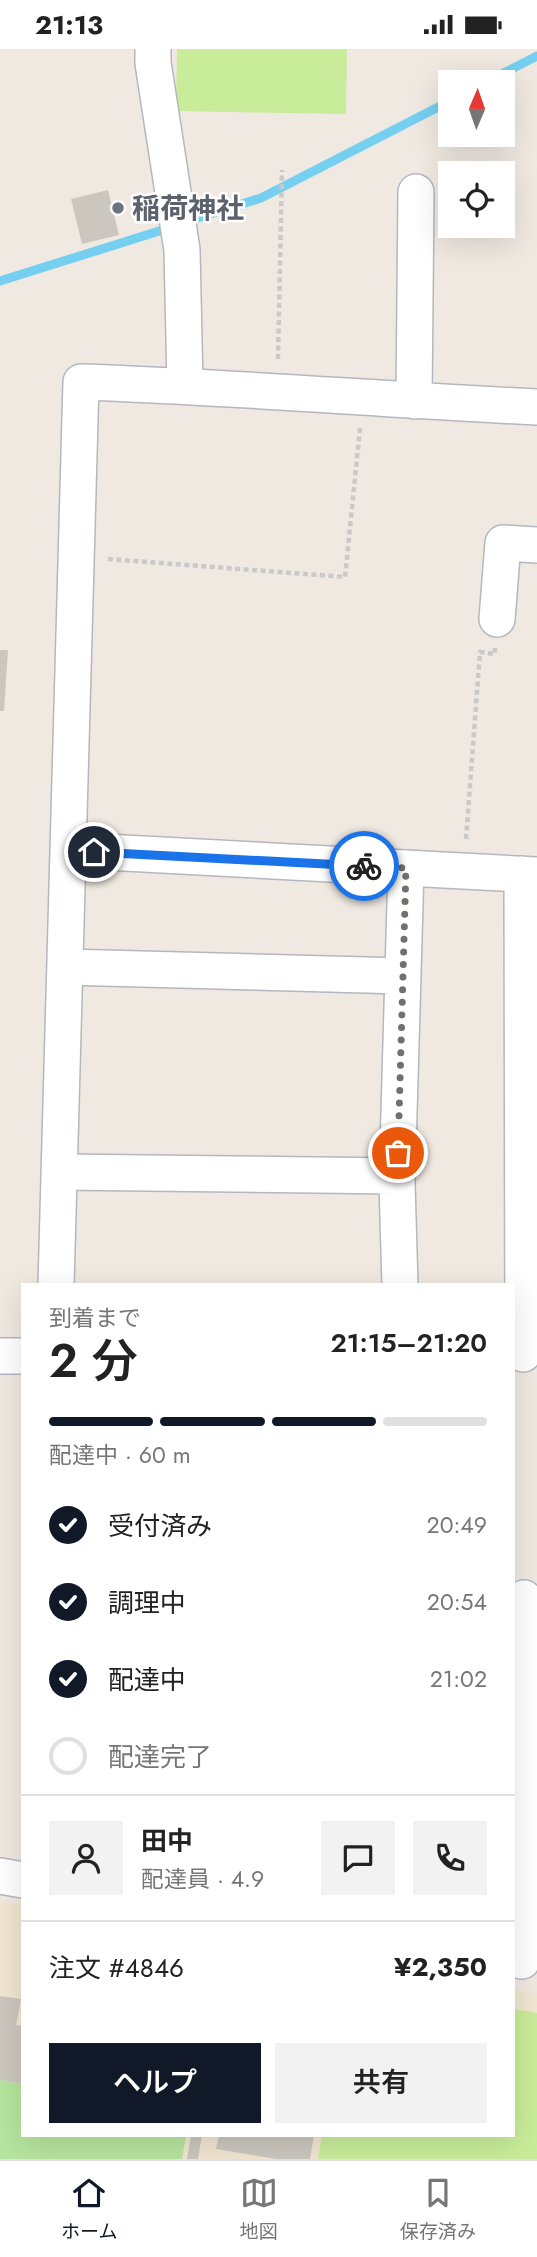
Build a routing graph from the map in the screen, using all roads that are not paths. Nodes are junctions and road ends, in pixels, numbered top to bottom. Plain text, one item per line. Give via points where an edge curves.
1 (153, 49) edge
2 (416, 192) dead end
3 (185, 386) junction
4 (414, 401) junction
5 (537, 407) edge
6 (537, 545) edge
7 (497, 619) road end
8 (68, 850) junction
9 (406, 868) junction
10 (530, 874) edge
11 (65, 967) junction
12 (403, 977) junction
13 (59, 1172) junction
14 (397, 1176) junction
15 (56, 1283) edge
16 (400, 1283) edge
17 (524, 1354) edge
18 (0, 1356) edge
19 (21, 1356) edge
20 (525, 1593) edge
21 (0, 1876) edge
22 (21, 1880) edge
23 (524, 1962) edge

1 - 3 street via 182,250
2 - 4 street
3 - 4 street
3 - 8 street via 81,382
4 - 5 street
6 - 7 street via 503,543
8 - 9 street
8 - 11 street
9 - 10 street
9 - 12 street
10 - 17 street
11 - 12 street
11 - 13 street
12 - 14 street
13 - 14 street
13 - 15 street
14 - 16 street
18 - 19 street
20 - 23 street
21 - 22 street

